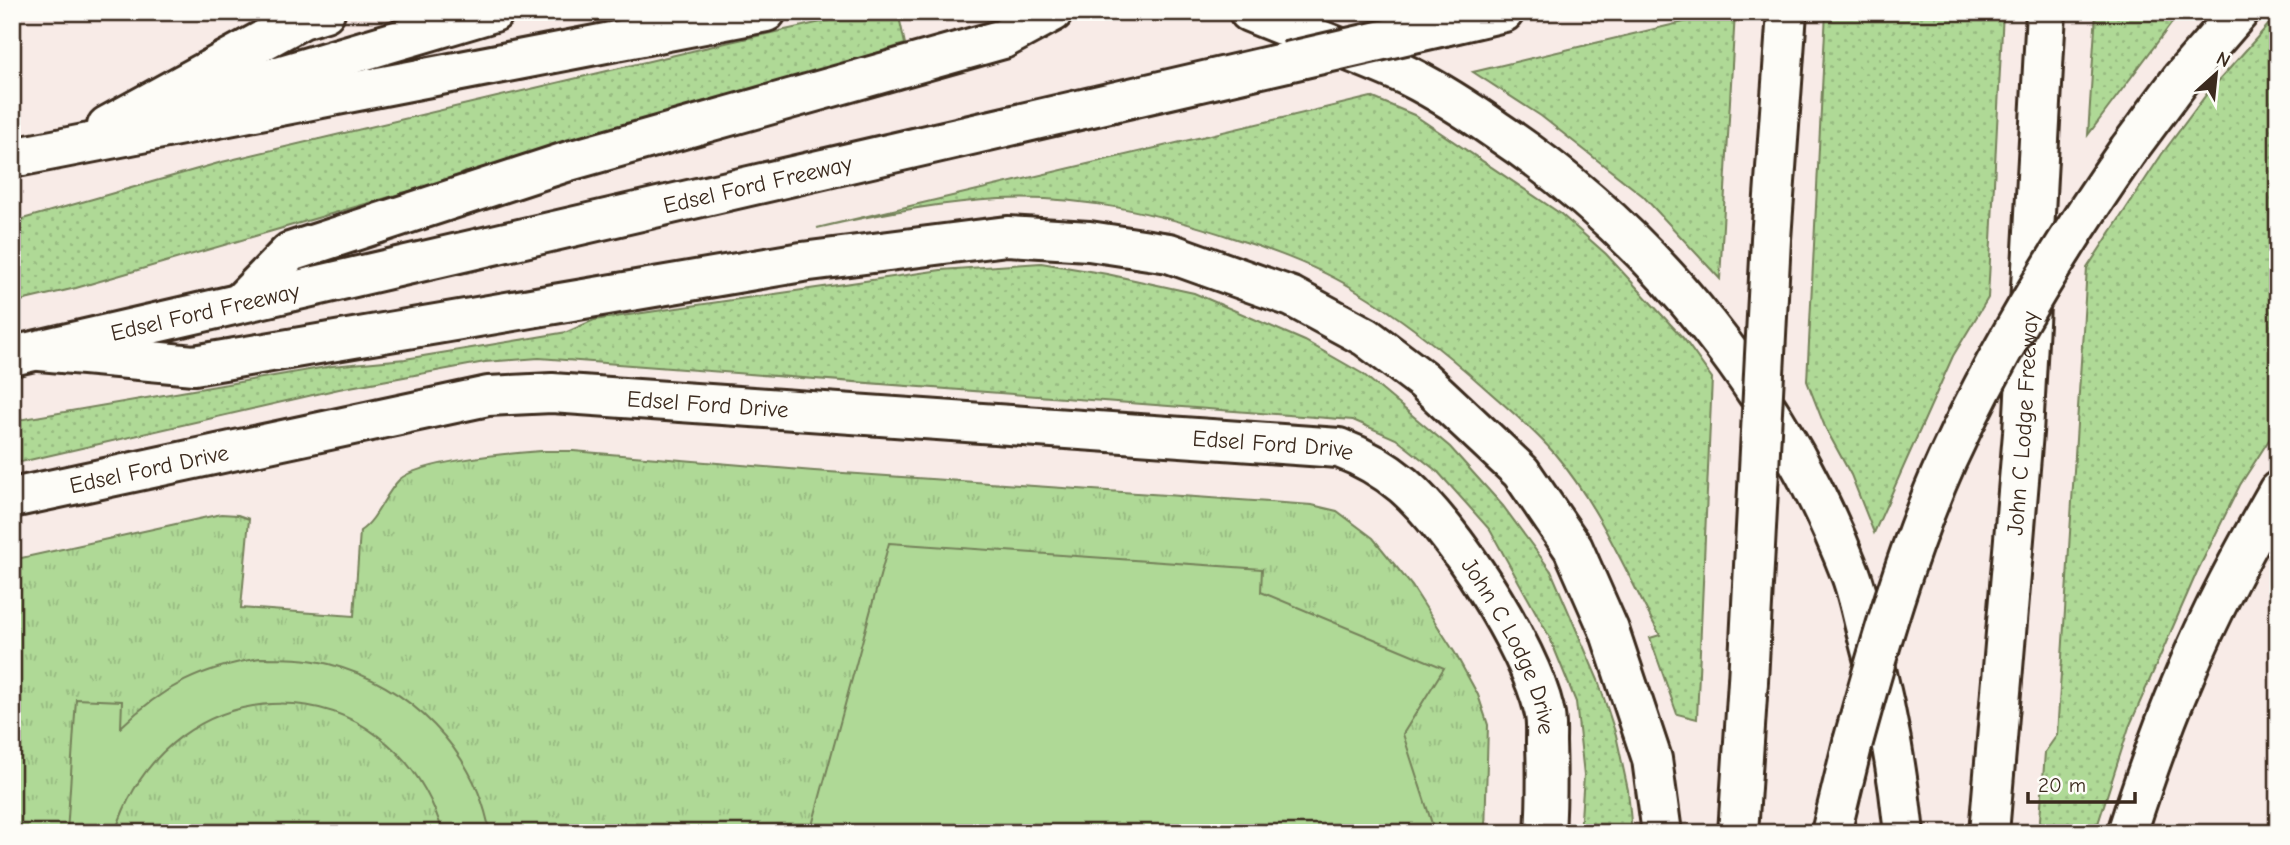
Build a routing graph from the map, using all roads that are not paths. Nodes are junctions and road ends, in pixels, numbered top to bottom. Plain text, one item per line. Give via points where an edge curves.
1 (325, 12) edge
2 (494, 12) edge
3 (766, 12) edge
4 (1053, 12) edge
5 (1249, 12) edge
6 (1504, 12) edge
7 (1787, 12) edge
8 (2046, 12) edge
9 (2239, 12) edge
10 (107, 126) junction
11 (12, 157) edge
12 (240, 302) junction
13 (26, 353) edge
14 (1403, 485) joint
15 (2278, 491) edge
16 (12, 498) edge
17 (1545, 833) edge
18 (1662, 833) edge
19 (1738, 833) edge
20 (1831, 833) edge
21 (1904, 833) edge
22 (1989, 833) edge
23 (2127, 833) edge

1 - 10 main road via 302,19
2 - 10 main road
3 - 11 main road
4 - 12 main road via 1003,39 569,161 290,252
5 - 21 main road via 1411,78 1524,149 1633,241 1714,333 1793,452 1852,578 1883,694
6 - 12 main road, Edsel Ford Freeway, bridge
7 - 19 main road, bridge
8 - 22 main road, John C Lodge Freeway via 2023,433
9 - 20 main road, bridge via 2181,79 2078,222 1947,461 1885,624
10 - 11 main road
12 - 13 main road, Edsel Ford Freeway
13 - 18 main road via 194,365 802,262 1007,236 1089,241 1169,253 1292,298 1366,337 1423,380 1521,472 1573,548 1609,629 1652,759
14 - 16 main road, Edsel Ford Drive via 1361,456 1316,445 552,393 488,396
14 - 17 main road, John C Lodge Drive via 1446,534 1487,592 1534,680 1545,712
15 - 23 main road via 2184,675

